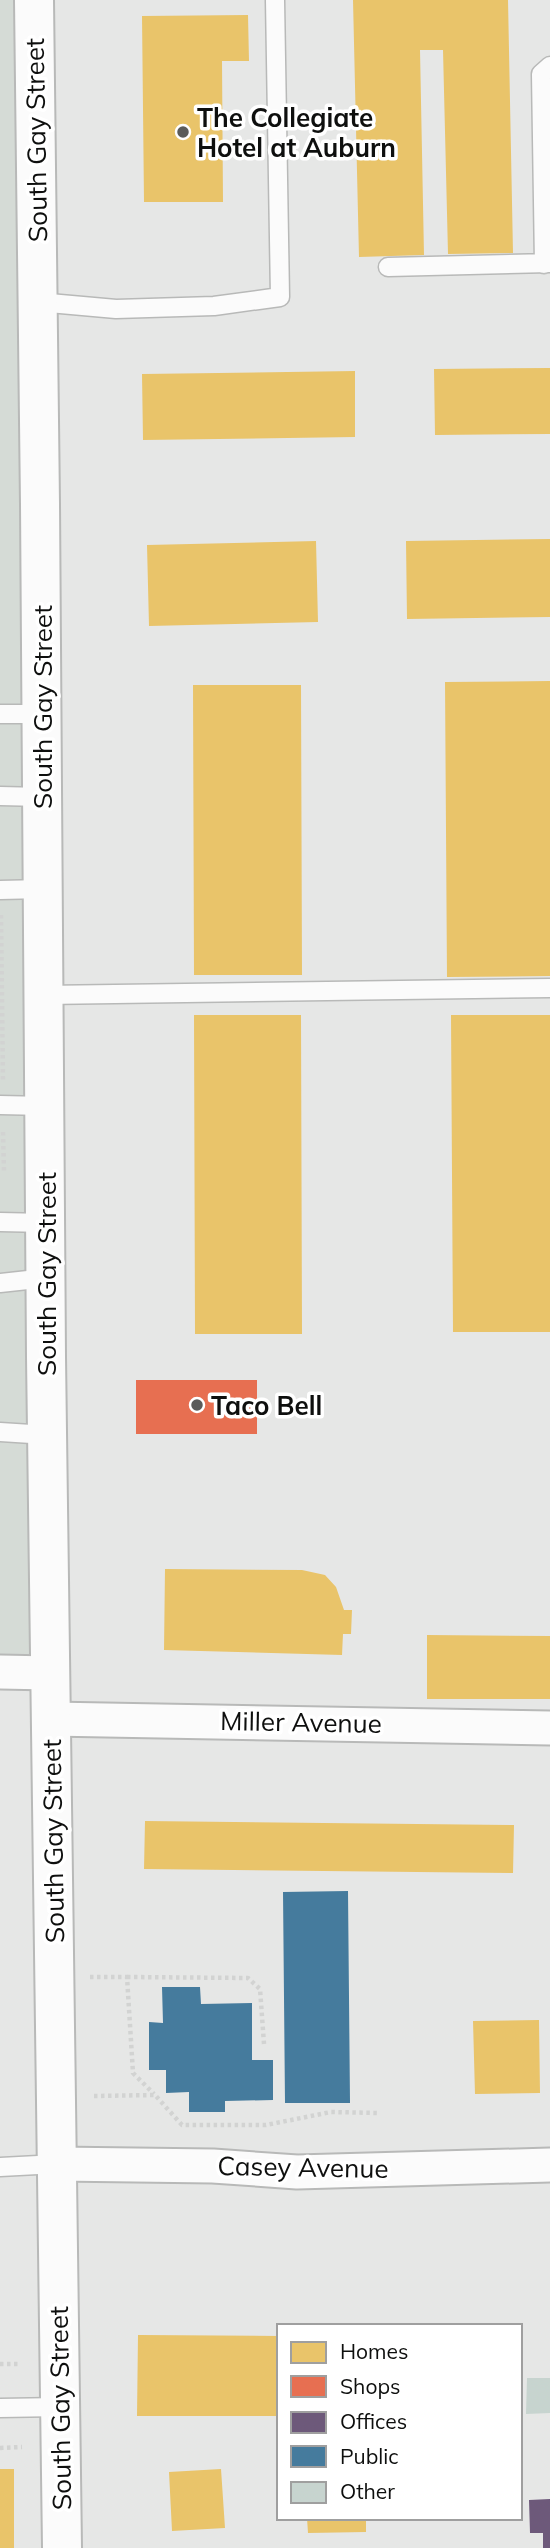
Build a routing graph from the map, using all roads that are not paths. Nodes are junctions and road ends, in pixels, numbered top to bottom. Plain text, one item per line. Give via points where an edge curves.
1 (34, 0) edge
2 (275, 0) edge
3 (550, 66) edge
4 (547, 263) edge
5 (388, 267) dead end
6 (38, 302) junction
7 (0, 714) edge
8 (41, 714) junction
9 (0, 796) edge
10 (42, 797) junction
11 (43, 889) junction
12 (0, 890) edge
13 (550, 988) edge
14 (44, 995) junction
15 (0, 1105) edge
16 (45, 1107) junction
17 (0, 1222) edge
18 (46, 1223) junction
19 (46, 1278) junction
20 (0, 1283) edge
21 (0, 1432) edge
22 (47, 1435) junction
23 (0, 1672) edge
24 (50, 1673) junction
25 (51, 1719) junction
26 (550, 1728) edge
27 (57, 2164) junction
28 (550, 2165) edge
29 (0, 2167) edge
30 (60, 2407) junction
31 (0, 2408) edge
32 (62, 2548) edge

1 - 6 street, South Gay Street
2 - 6 lane via 280,297 214,306 116,309
3 - 4 lane via 541,74
4 - 5 lane
6 - 8 street, South Gay Street
7 - 8 lane
8 - 10 street, South Gay Street
9 - 10 lane
10 - 11 street, South Gay Street
11 - 12 lane
11 - 14 street, South Gay Street
13 - 14 lane
14 - 16 street, South Gay Street
15 - 16 lane
16 - 18 street, South Gay Street
17 - 18 lane
18 - 19 street, South Gay Street
19 - 20 lane
19 - 22 street, South Gay Street
21 - 22 lane
22 - 24 street, South Gay Street
23 - 24 street
24 - 25 street, South Gay Street
25 - 26 street, Miller Avenue
25 - 27 street, South Gay Street
27 - 28 street, Casey Avenue via 297,2172
27 - 29 lane
27 - 30 street, South Gay Street
30 - 31 lane
30 - 32 street, South Gay Street

